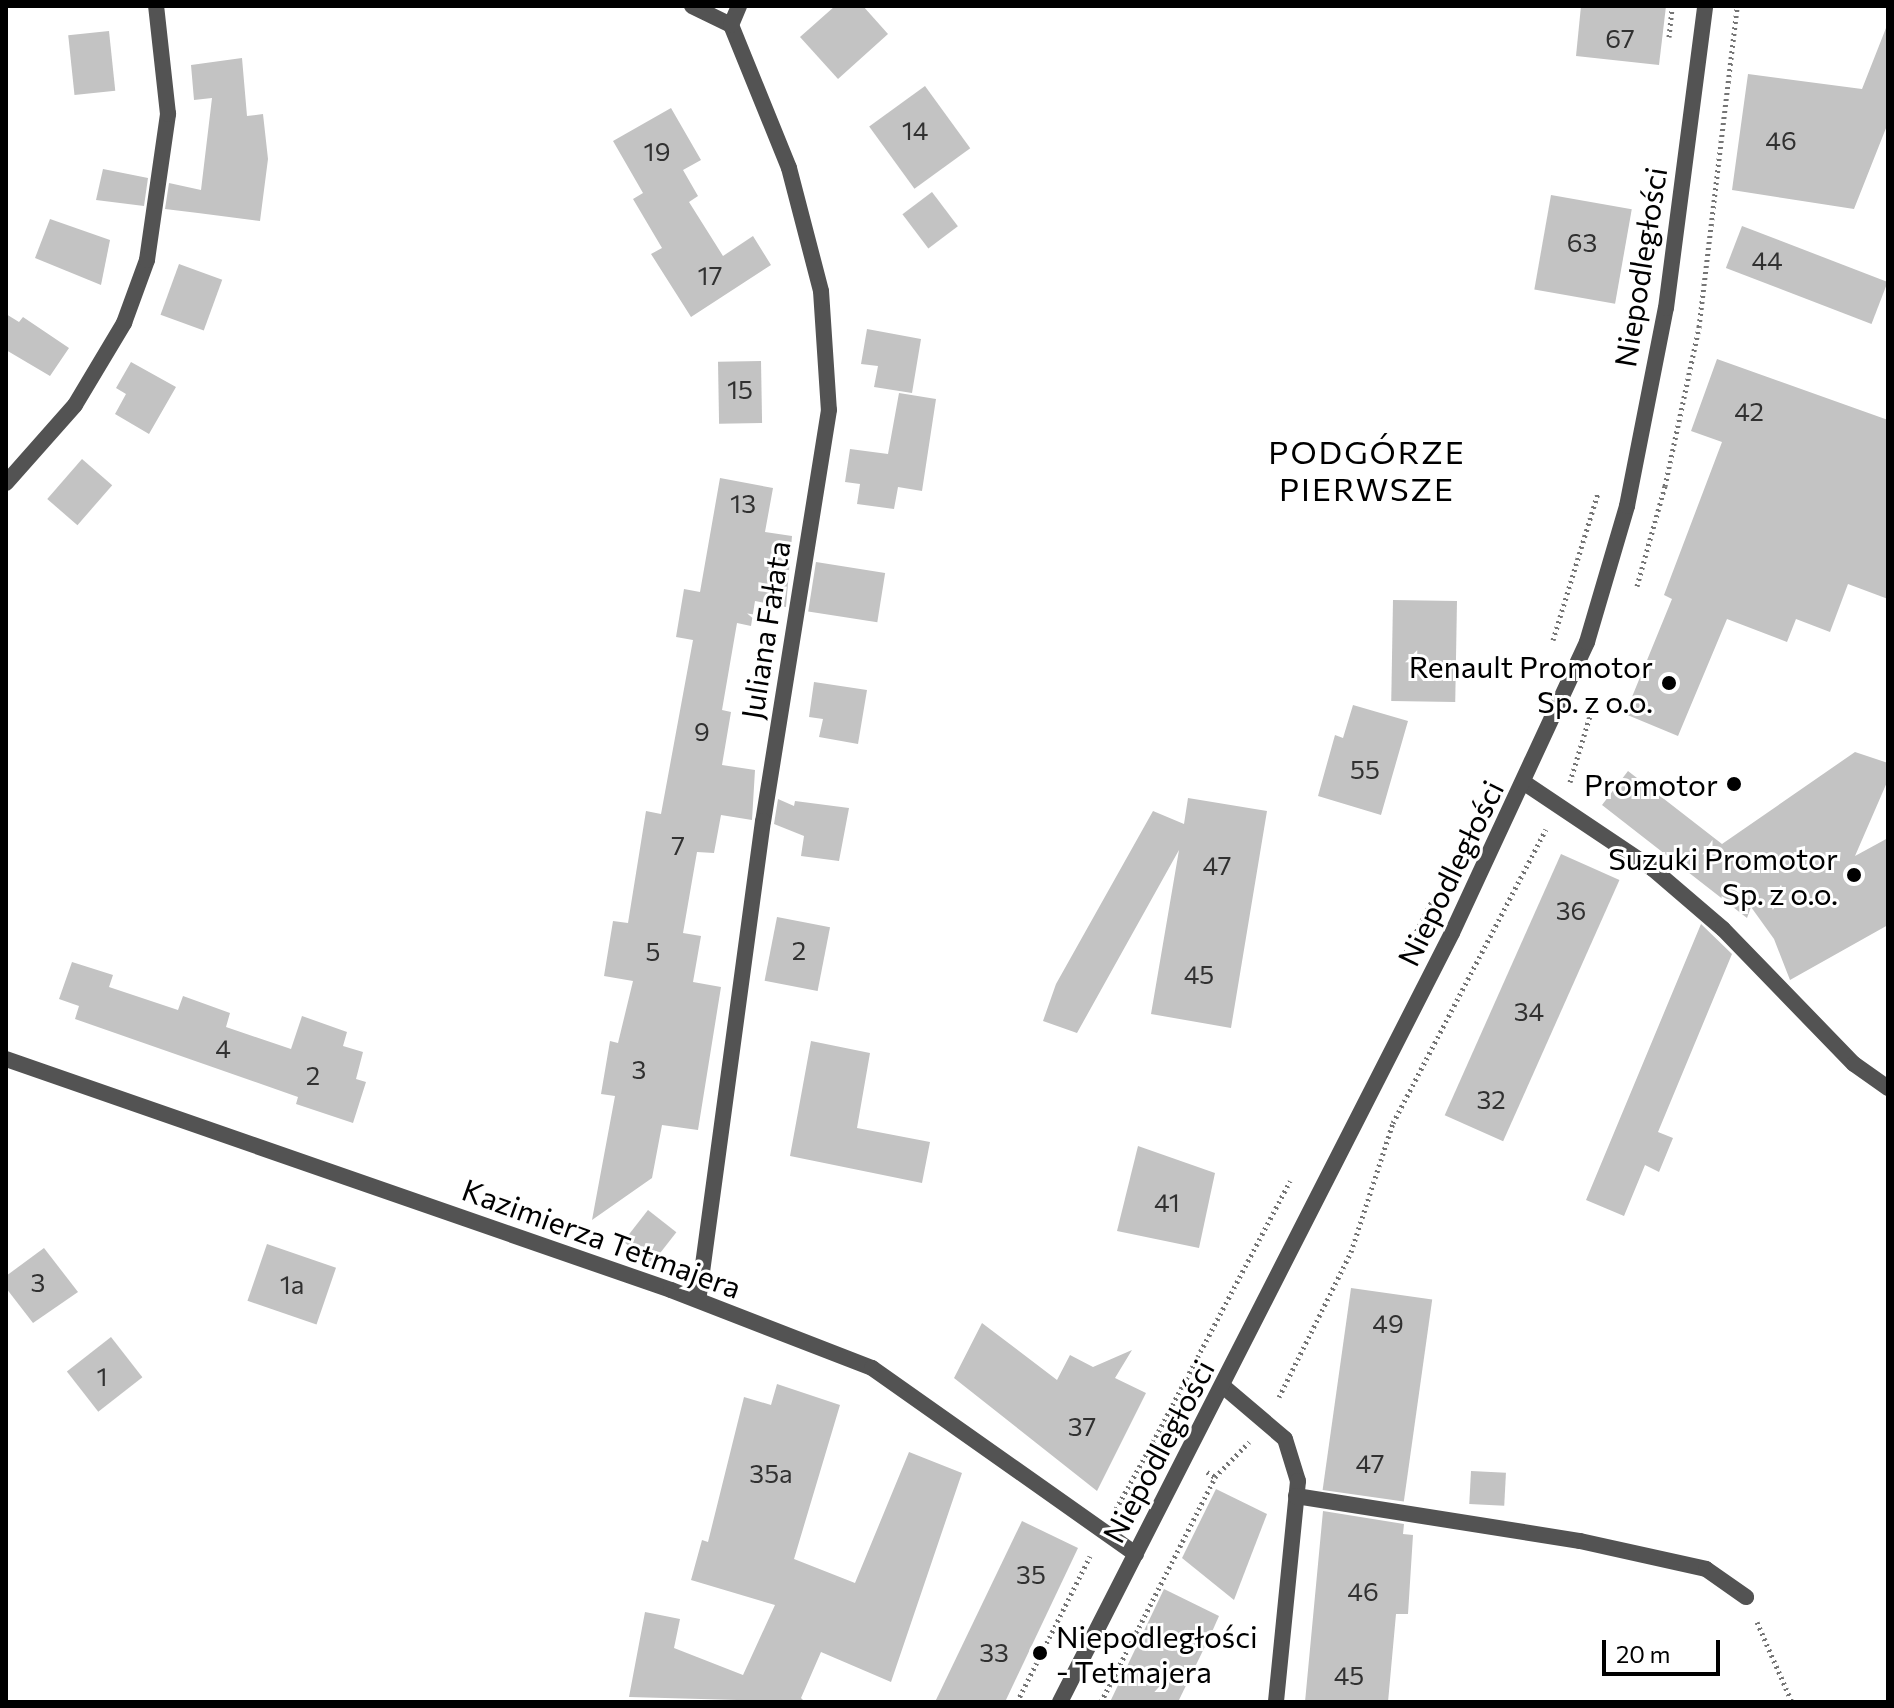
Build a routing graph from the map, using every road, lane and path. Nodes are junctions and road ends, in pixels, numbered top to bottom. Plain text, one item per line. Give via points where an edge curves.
1 (156, 6) edge
2 (692, 6) edge
3 (739, 6) edge
4 (1672, 6) edge
5 (1705, 6) edge
6 (731, 25) junction
7 (1667, 53) dead end
8 (1603, 477) dead end
9 (6, 483) edge
10 (1549, 650) dead end
11 (1526, 784) junction
12 (1568, 810) junction
13 (1440, 885) dead end
14 (1398, 970) dead end
15 (6, 1059) edge
16 (1888, 1088) edge
17 (1294, 1174) dead end
18 (698, 1300) junction
19 (1224, 1387) junction
20 (1268, 1419) junction
21 (1186, 1459) junction
22 (1215, 1477) junction
23 (1296, 1496) junction
24 (1136, 1554) junction
25 (1746, 1597) joint
26 (1060, 1617) dead end
27 (1017, 1702) edge
28 (1060, 1702) edge
29 (1101, 1702) edge
30 (1276, 1702) edge
31 (1792, 1702) edge

1 - 9 street via 168,114 147,260 124,323 75,405
2 - 6 street
3 - 6 street
4 - 7 path
5 - 11 street, Niepodległości via 1666,308 1627,506 1587,642
6 - 18 street, Juliana Fałata via 789,168 821,291 829,410 763,821
8 - 10 path
11 - 12 street
11 - 19 street, Niepodległości
12 - 16 street via 1632,852 1723,929 1854,1064
12 - 20 path via 1538,837 1393,1123 1351,1252
13 - 14 path
15 - 18 street, Kazimierza Tetmajera
17 - 21 path via 1153,1442
18 - 24 street, Kazimierza Tetmajera via 872,1368
19 - 20 street
19 - 21 street, Niepodległości
20 - 22 path
20 - 23 street via 1285,1439 1298,1481
21 - 22 path
21 - 24 street, Niepodległości
22 - 29 path
23 - 25 street via 1608,1547 1706,1569
23 - 30 street
24 - 28 street, Niepodległości
25 - 31 path
26 - 27 path

